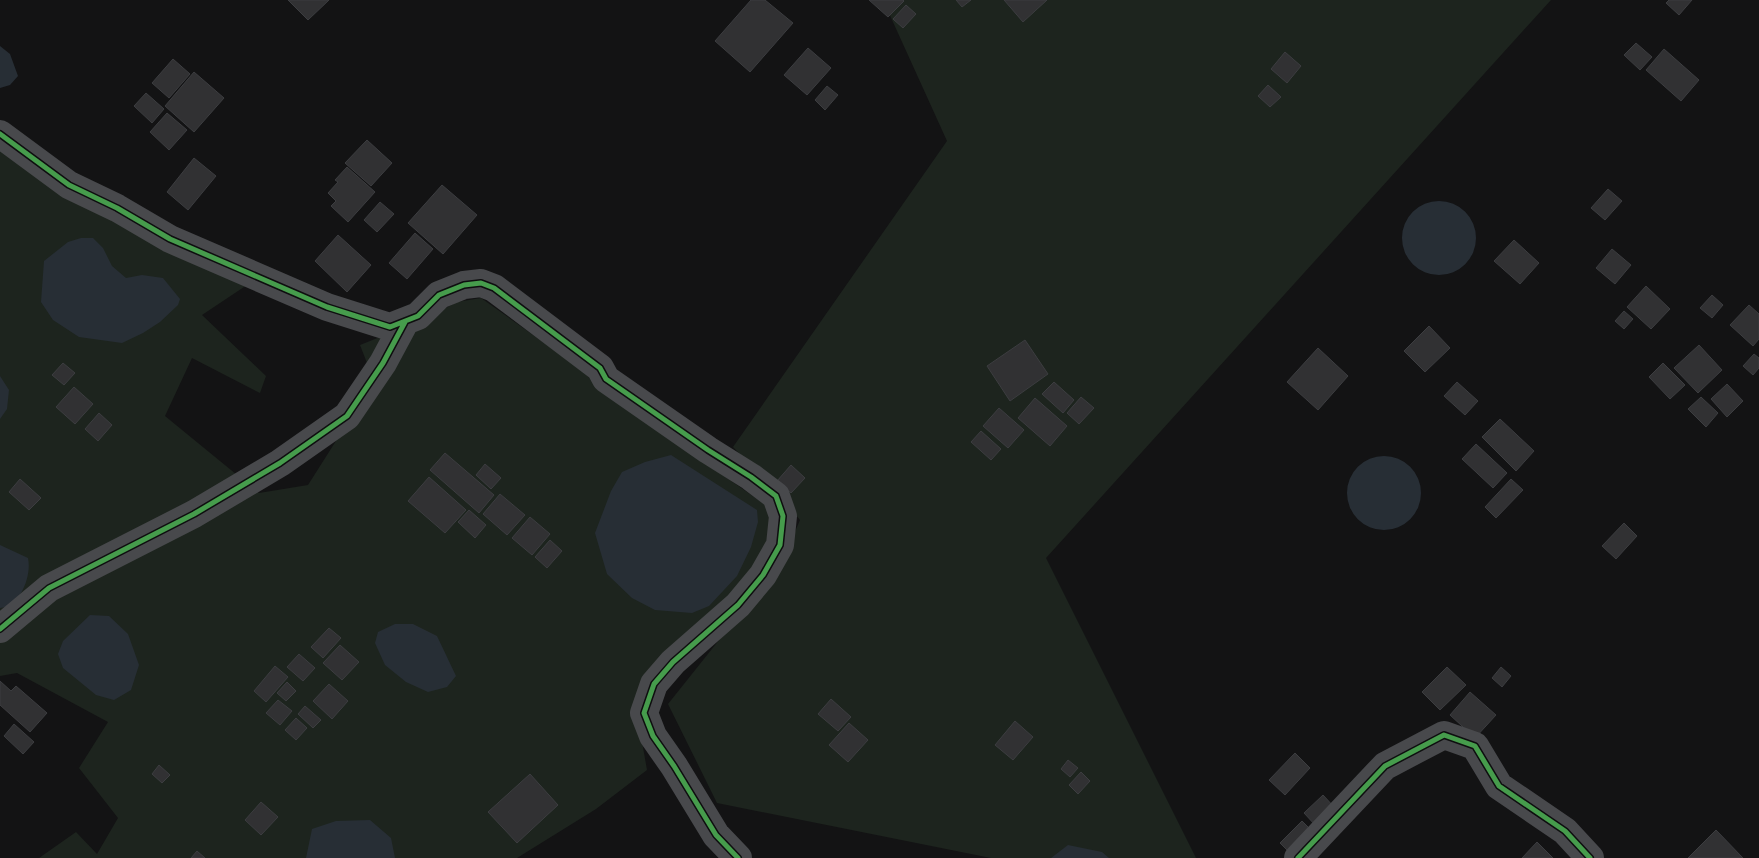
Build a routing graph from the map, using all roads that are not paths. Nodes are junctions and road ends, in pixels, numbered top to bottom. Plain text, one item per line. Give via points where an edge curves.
1 (0, 134) edge
2 (404, 322) junction
3 (0, 629) edge
4 (738, 858) edge
5 (1298, 858) edge
6 (1590, 858) edge

1 - 2 street via 69,185 170,238 327,307 390,327
2 - 3 street via 383,363 347,416 280,463 194,514 49,588
2 - 4 street via 418,316 439,295 464,285 481,283 494,288 600,368 606,380 776,496 783,516 780,545 763,575 738,605 673,662 654,684 644,713 653,736 716,835
5 - 6 street via 1385,766 1444,735 1475,746 1499,786 1565,831

